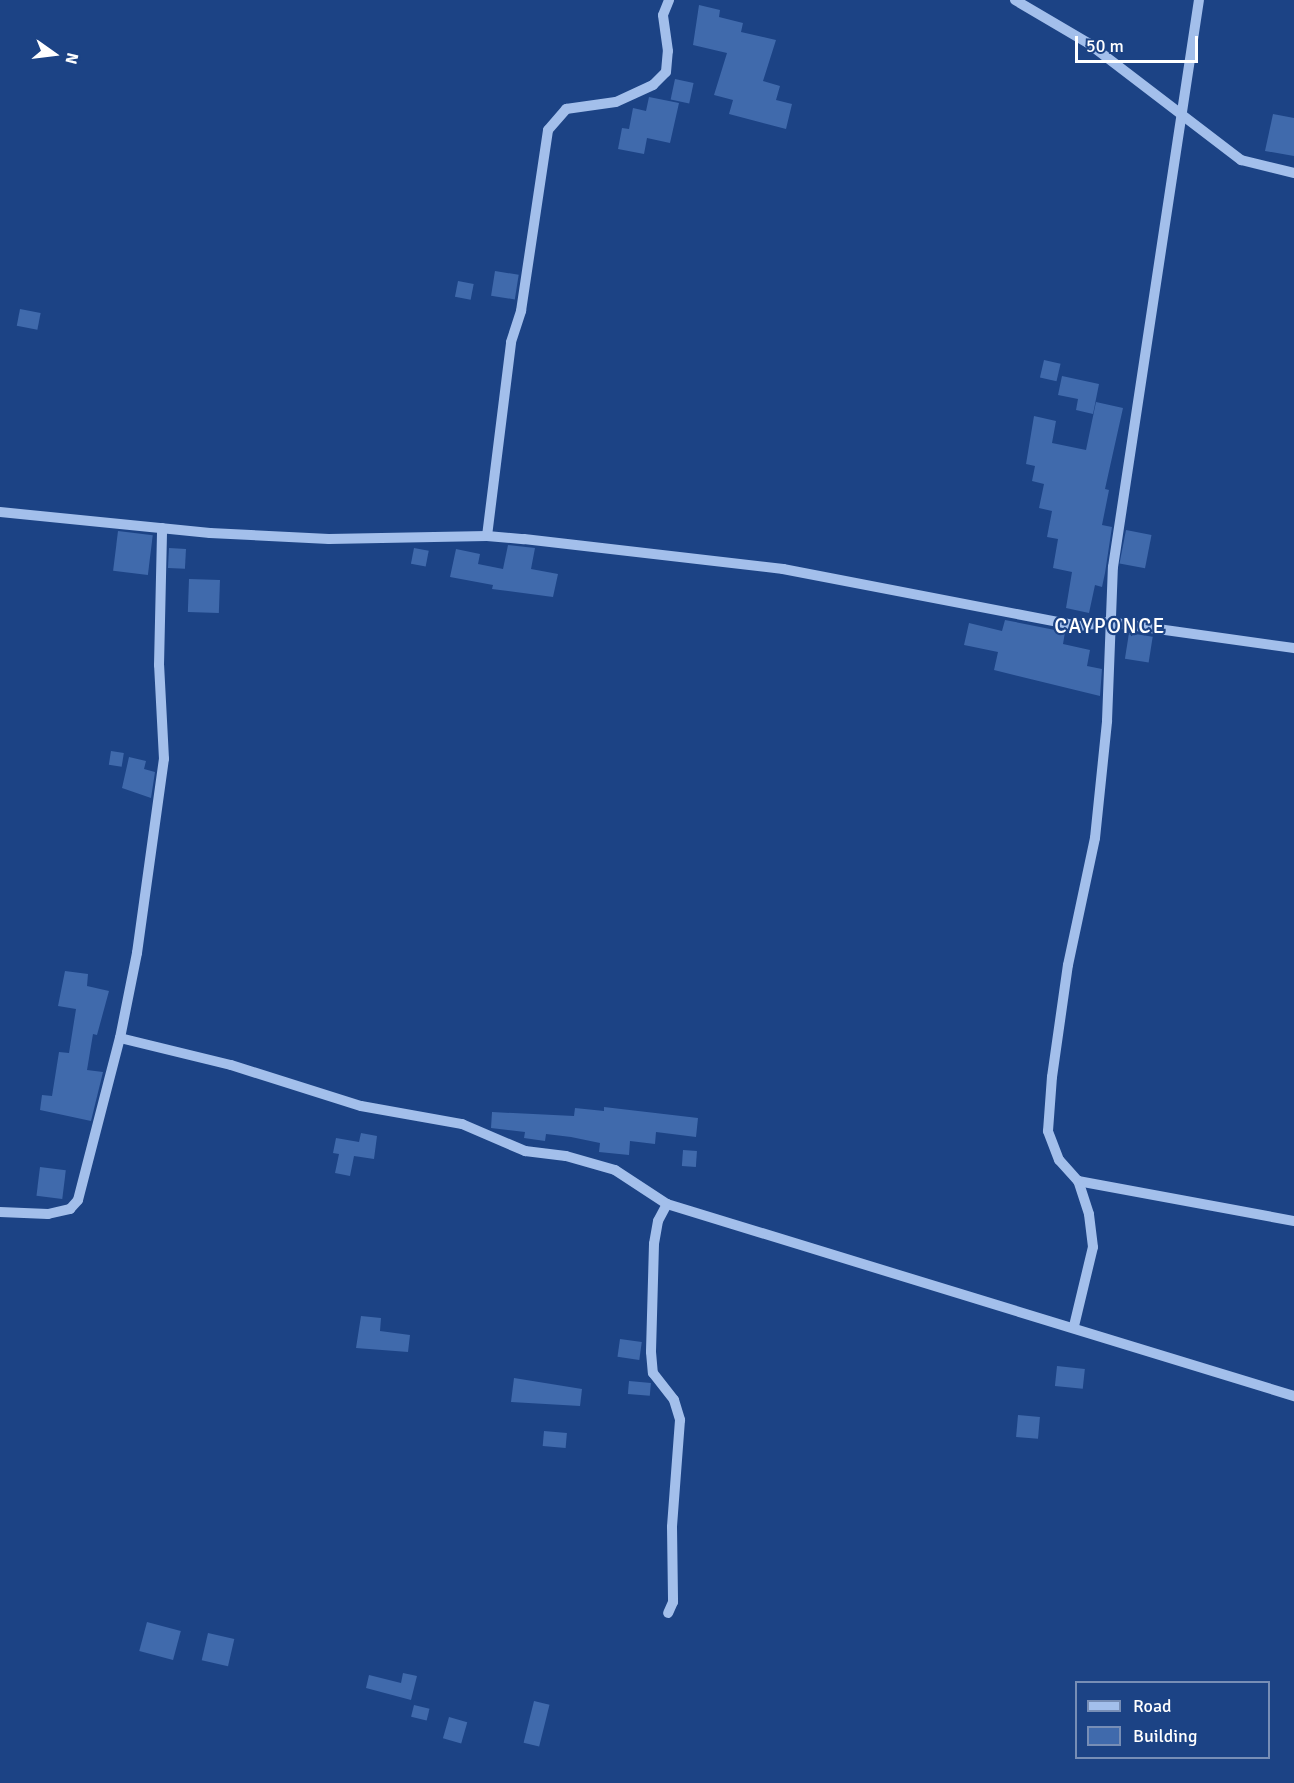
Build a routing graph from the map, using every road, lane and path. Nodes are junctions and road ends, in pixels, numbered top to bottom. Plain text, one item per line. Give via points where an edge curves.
1 (669, 0) edge
2 (1015, 0) edge
3 (1199, 0) edge
4 (1181, 117) junction
5 (1294, 173) edge
6 (0, 512) edge
7 (162, 528) junction
8 (487, 536) junction
9 (1108, 622) junction
10 (1294, 648) edge
11 (120, 1038) junction
12 (1078, 1181) junction
13 (667, 1204) junction
14 (0, 1212) edge
15 (1294, 1221) edge
16 (1074, 1326) junction
17 (1294, 1396) edge
18 (668, 1613) dead end

1 - 8 street via 663,15 669,51 666,72 653,85 616,102 566,110 548,130 521,311 512,342
2 - 4 street via 1088,43
3 - 4 street
4 - 5 street via 1241,160
4 - 9 street
6 - 7 street
7 - 8 street via 330,539
7 - 11 street via 159,665 164,759 137,953
8 - 9 street via 783,569 1080,626
9 - 10 street
9 - 12 street via 1107,721 1095,838 1068,964 1048,1131 1059,1160
11 - 13 street via 231,1065 360,1106 462,1124 525,1151 566,1156 615,1170
11 - 14 street via 78,1200 69,1209 48,1214
12 - 15 street
12 - 16 street via 1089,1214 1093,1247
13 - 16 street via 1012,1311
13 - 18 street via 658,1221 654,1244 651,1352 653,1373 674,1400 680,1420 672,1527 674,1602
16 - 17 street

